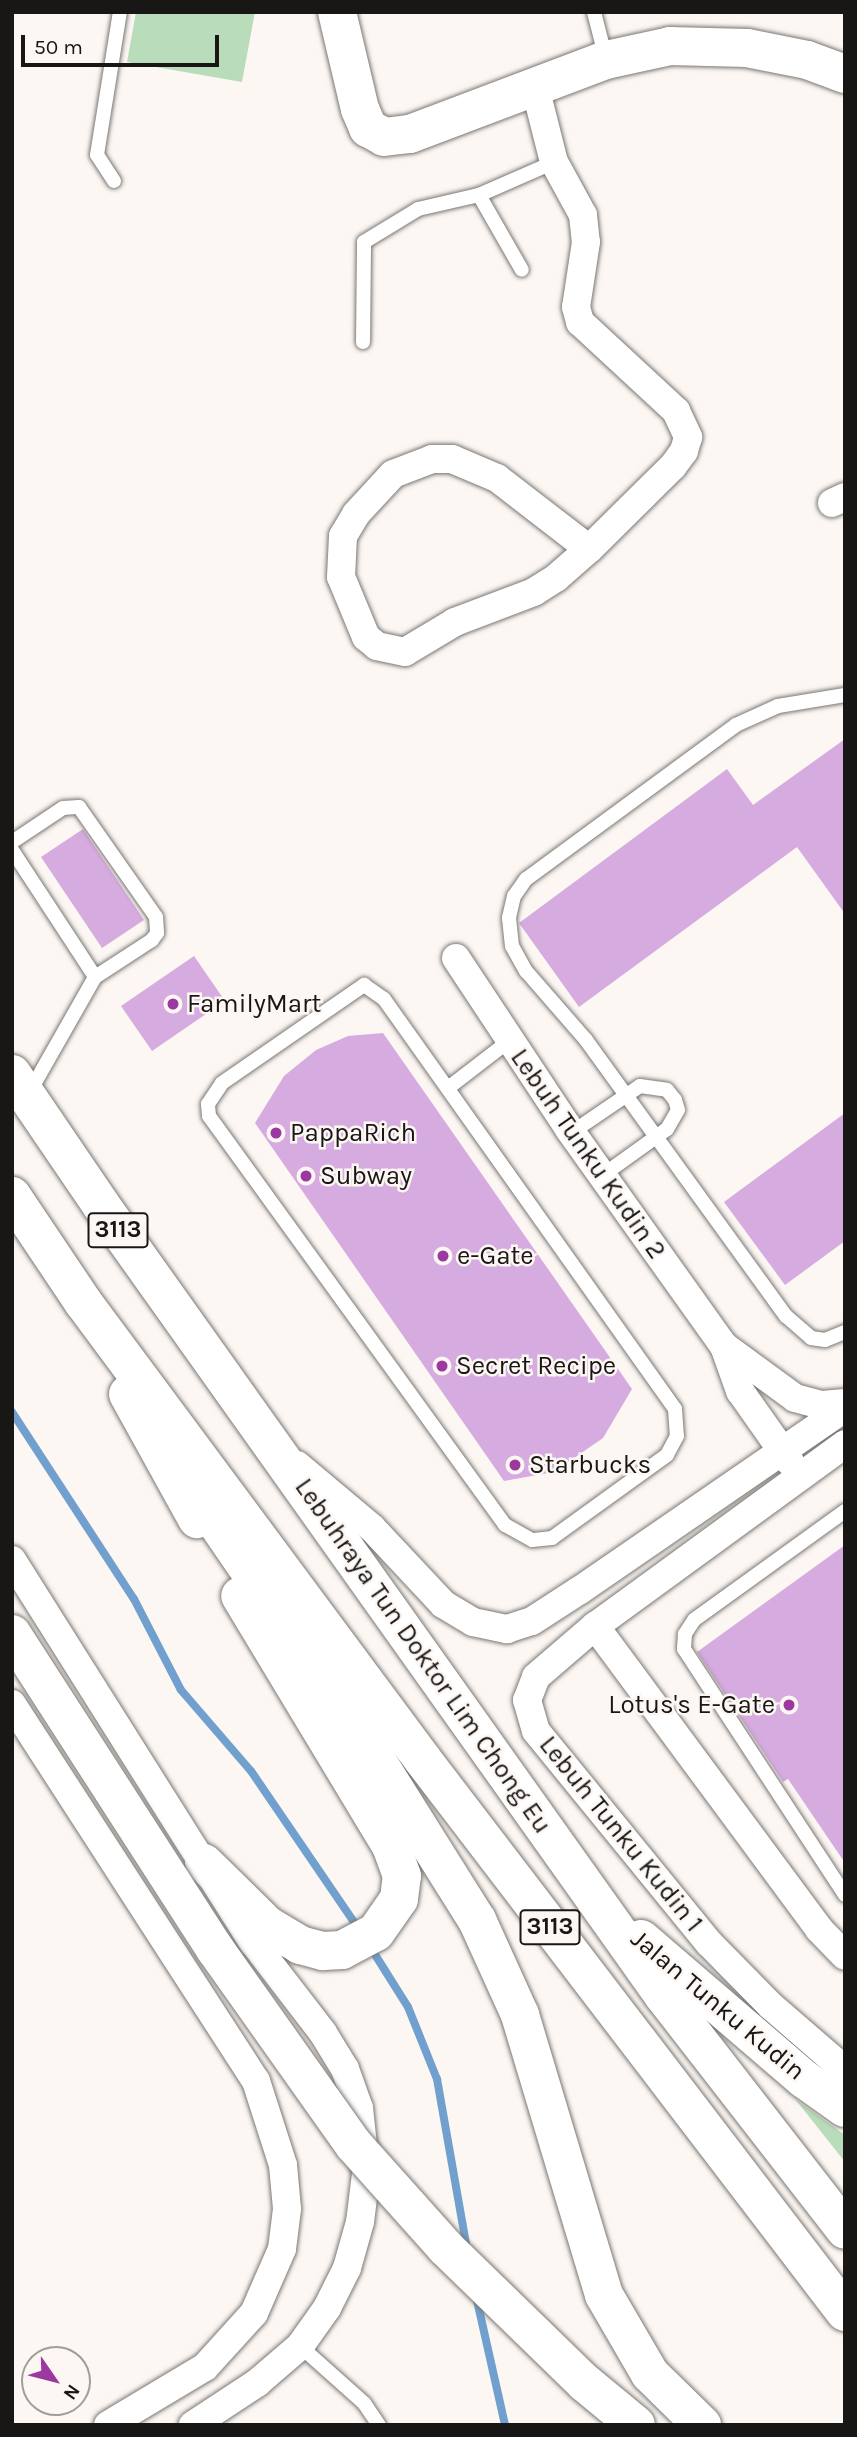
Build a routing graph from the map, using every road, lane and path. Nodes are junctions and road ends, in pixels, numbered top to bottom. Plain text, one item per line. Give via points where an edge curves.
1 (120, 12) edge
2 (337, 12) edge
3 (594, 12) edge
4 (606, 60) junction
5 (845, 74) edge
6 (535, 87) junction
7 (554, 162) junction
8 (114, 181) dead end
9 (479, 195) junction
10 (522, 270) dead end
11 (363, 342) dead end
12 (589, 549) junction
13 (845, 695) edge
14 (12, 842) edge
15 (12, 850) edge
16 (456, 958) dead end
17 (95, 977) junction
18 (509, 1041) junction
19 (20, 1086) edge
20 (448, 1088) junction
21 (625, 1096) junction
22 (571, 1133) junction
23 (654, 1139) junction
24 (603, 1175) junction
25 (12, 1196) edge
26 (83, 1302) junction
27 (845, 1332) edge
28 (724, 1346) junction
29 (123, 1386) junction
30 (845, 1405) edge
31 (845, 1444) edge
32 (276, 1448) junction
33 (780, 1449) junction
34 (799, 1476) junction
35 (845, 1511) edge
36 (12, 1560) edge
37 (595, 1626) junction
38 (12, 1634) edge
39 (12, 1704) edge
40 (204, 1863) junction
41 (845, 1895) edge
42 (594, 1899) junction
43 (845, 1956) edge
44 (323, 2033) junction
45 (845, 2070) edge
46 (256, 2081) junction
47 (845, 2108) edge
48 (845, 2230) edge
49 (845, 2312) edge
50 (300, 2346) junction
51 (108, 2425) edge
52 (193, 2425) edge
53 (379, 2425) edge
54 (636, 2425) edge
55 (702, 2425) edge

1 - 8 lane via 97,155
2 - 6 main road via 360,109 368,128 384,137 410,134
3 - 4 lane
4 - 5 main road via 670,46 747,48 807,60
4 - 6 main road
6 - 7 street
7 - 9 lane
7 - 12 street via 583,215 586,242 576,307 580,322 676,411 688,437 673,466
9 - 10 lane
9 - 11 lane via 418,209 364,242
12 - 12 street via 534,592 455,622 405,652 391,651 366,637 341,578 343,536 356,514 393,474 432,458 452,460 497,478
13 - 21 lane via 778,706 736,725 526,878 514,896 509,918 517,955
14 - 17 lane via 63,808 79,807 156,918 157,933 152,940
15 - 17 lane
16 - 18 street, Lebuh Tunku Kudin 2
17 - 19 lane
18 - 20 lane
18 - 22 street, Lebuh Tunku Kudin 2
19 - 32 main road, Lebuhraya Tun Doktor Lim Chong Eu / 3113
20 - 20 lane via 678,1417 673,1447 662,1461 552,1538 532,1540 505,1525 209,1116 208,1104 222,1083 364,985 384,999
21 - 22 lane
21 - 23 lane
21 - 23 lane via 640,1086 658,1086 675,1100 675,1119
22 - 24 street, Lebuh Tunku Kudin 2
23 - 24 lane
23 - 27 lane via 799,1330 825,1340
24 - 28 street, Lebuh Tunku Kudin 2
25 - 26 main road, Lebuhraya Tun Doktor Lim Chong Eu / 3113
26 - 29 main road
26 - 49 main road, Lebuhraya Tun Doktor Lim Chong Eu / 3113 via 423,1760
28 - 30 street, Lebuh Tunku Kudin 2 via 795,1398
28 - 33 street, Lebuh Tunku Kudin 2 via 740,1391
29 - 40 main road via 283,1673 391,1846 402,1876 399,1899 388,1919 360,1942 323,1951 274,1931
29 - 55 main road via 352,1721 477,1920 520,2015 604,2295 656,2381
30 - 33 street
31 - 34 street, Lebuh Tunku Kudin 1
32 - 33 street via 372,1528 443,1604 473,1622 508,1629 532,1621 580,1590
32 - 42 main road, Lebuhraya Tun Doktor Lim Chong Eu / 3113
33 - 34 street, Lebuh Tunku Kudin 2
34 - 37 street, Lebuh Tunku Kudin 1
35 - 41 lane via 694,1620 685,1634 684,1649
36 - 40 street
37 - 43 street via 819,1929
37 - 45 street, Lebuh Tunku Kudin 1 via 536,1677 527,1700 536,1731 709,1942 771,2006
38 - 54 main road, bridge via 215,1949 354,2145 446,2248 585,2383
39 - 46 street
40 - 44 street via 253,1942
42 - 47 main road, Jalan Tunku Kudin via 804,2079
42 - 48 main road, Lebuhraya Tun Doktor Lim Chong Eu / 3113
44 - 46 street via 315,2058 301,2078 283,2084
44 - 50 street via 345,2069 359,2108 366,2174 347,2268
46 - 51 street via 283,2165 287,2209 282,2249 270,2282 254,2313 205,2367
50 - 52 street via 257,2383
50 - 53 lane via 355,2394

